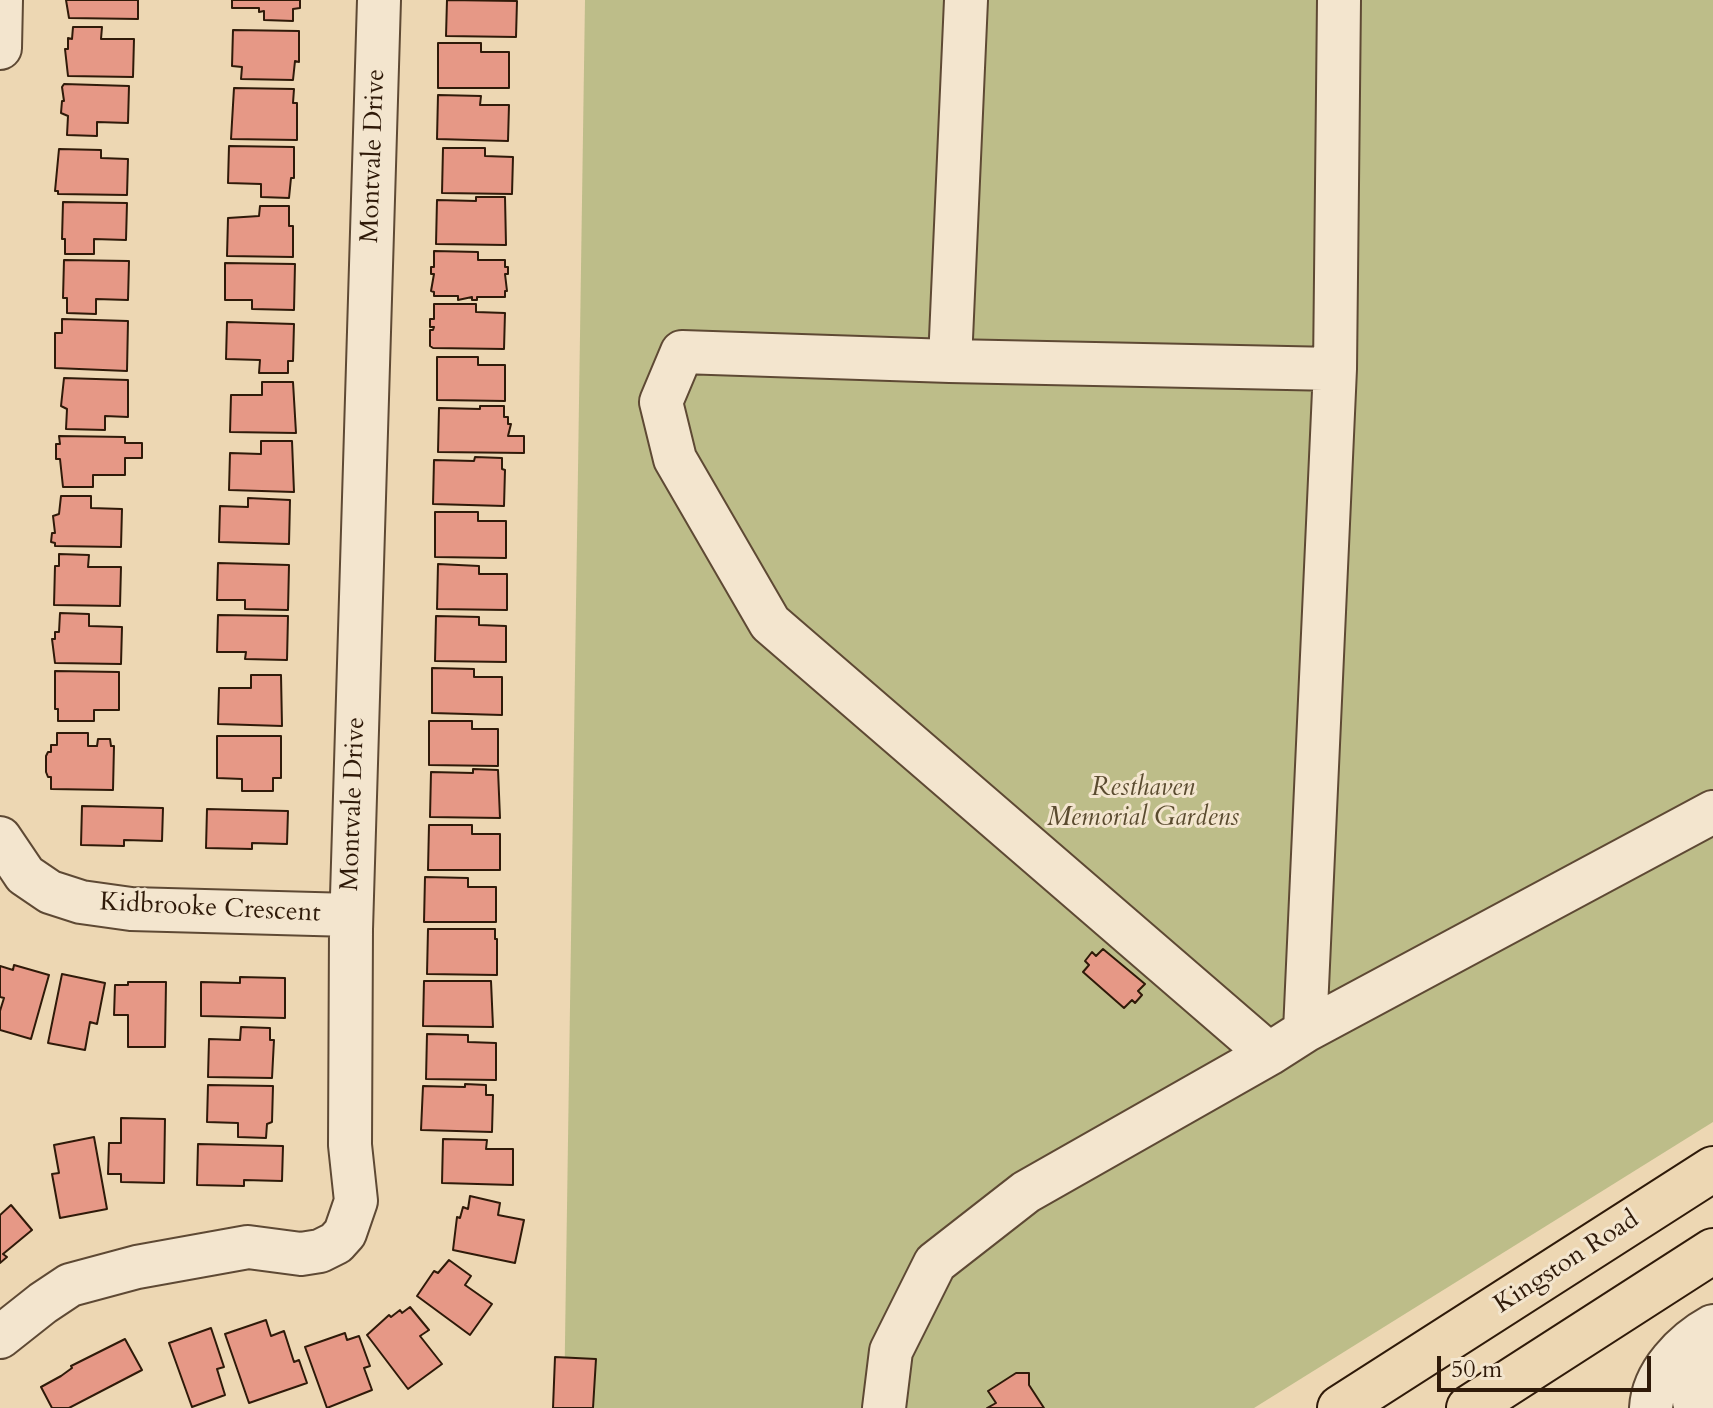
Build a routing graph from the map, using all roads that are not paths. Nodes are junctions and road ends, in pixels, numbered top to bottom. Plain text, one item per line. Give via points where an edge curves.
1 (1, 0) edge
2 (379, 0) edge
3 (966, 0) edge
4 (1339, 0) edge
5 (0, 48) edge
6 (950, 361) junction
7 (1335, 369) junction
8 (1713, 812) edge
9 (0, 838) edge
10 (351, 915) junction
11 (1305, 1031) junction
12 (1269, 1054) junction
13 (1713, 1169) edge
14 (1713, 1251) edge
15 (1713, 1326) edge
16 (0, 1337) edge
17 (1713, 1344) edge
18 (884, 1408) edge
19 (1340, 1408) edge
20 (1469, 1408) edge
21 (1651, 1408) edge
22 (1700, 1408) edge

1 - 5 street
2 - 10 street, Montvale Drive
3 - 6 street
4 - 7 street
6 - 7 street
6 - 12 street via 682,352 661,402 675,459 770,623
7 - 11 street
8 - 11 street
9 - 10 street, Kidbrooke Crescent via 25,875 50,892 81,902 131,909
10 - 16 street, Montvale Drive via 350,1145 356,1201 345,1233 320,1251 301,1254 248,1247 70,1285
11 - 12 street
12 - 18 street via 1026,1192 935,1263 891,1351
13 - 19 main road, Kingston Road
14 - 20 main road
15 - 21 street via 1667,1364
17 - 22 street via 1699,1364 1694,1401

